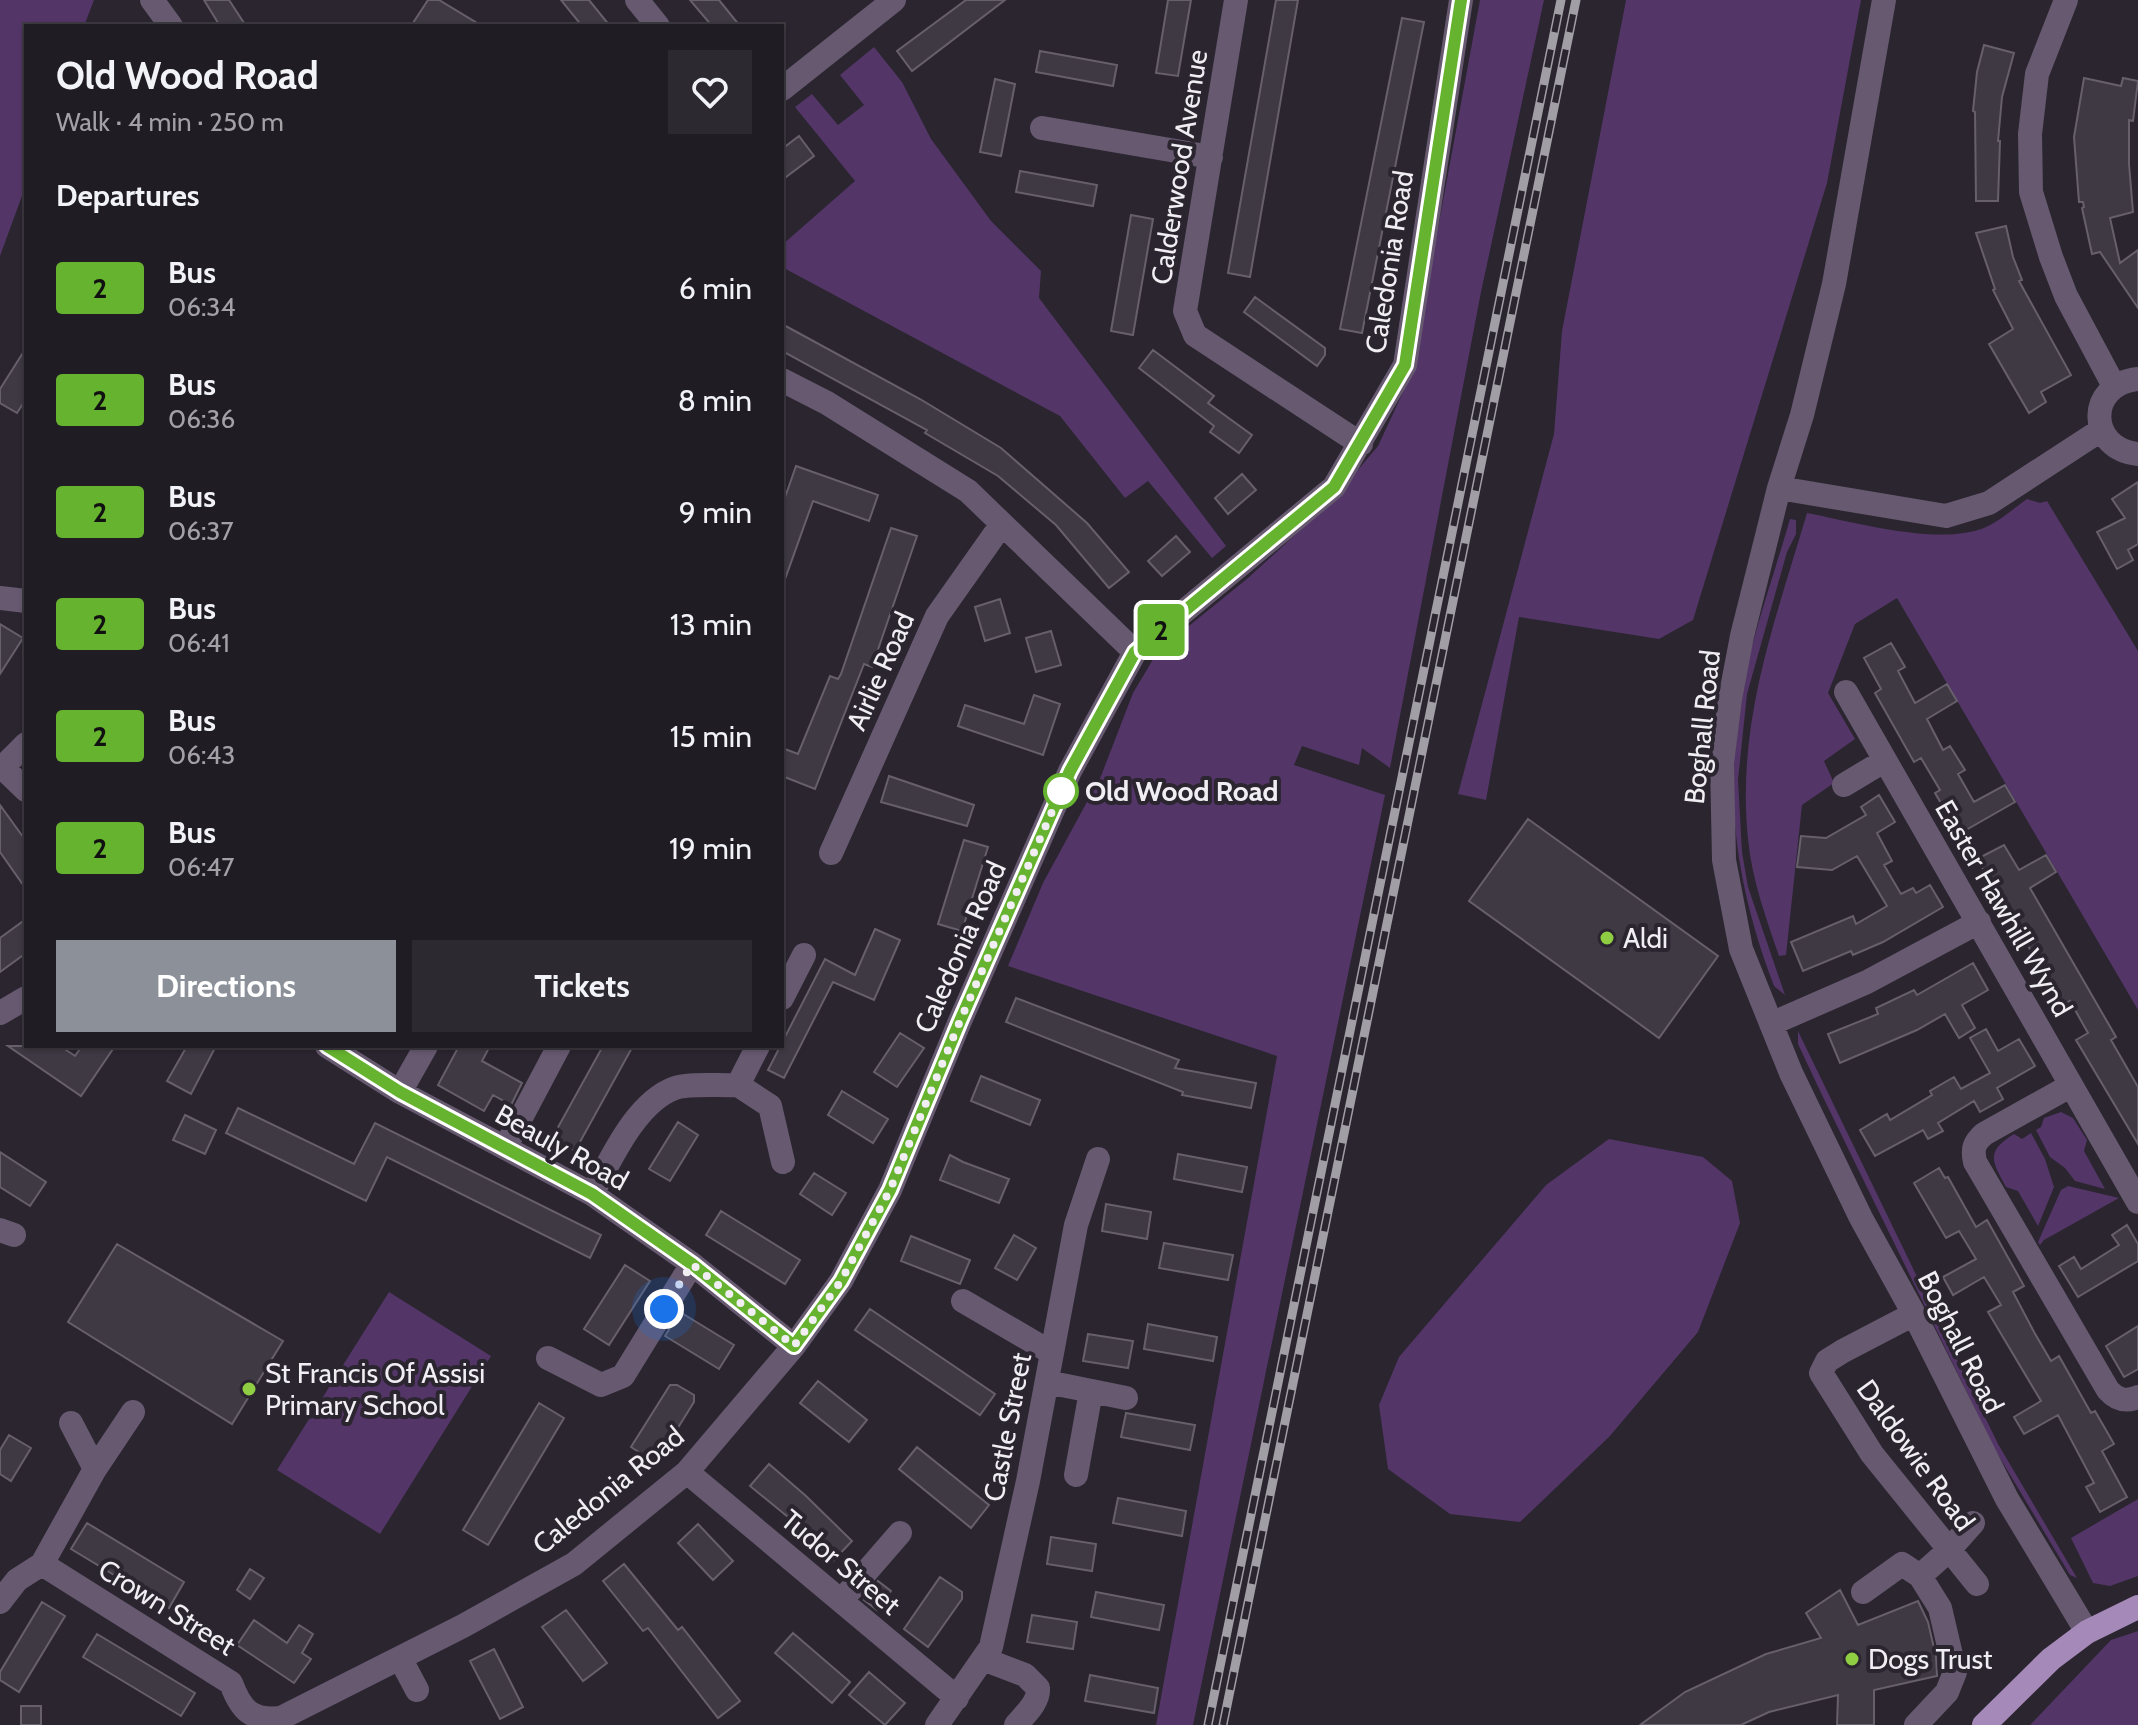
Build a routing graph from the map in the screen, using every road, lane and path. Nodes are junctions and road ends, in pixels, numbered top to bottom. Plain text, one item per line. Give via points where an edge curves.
1 (152, 0) edge
2 (637, 0) edge
3 (894, 0) edge
4 (1236, 0) edge
5 (1461, 0) edge
6 (1884, 0) edge
7 (2066, 0) edge
8 (170, 24) edge
9 (656, 24) edge
10 (784, 87) edge
11 (1042, 128) dead end
12 (1211, 157) junction
13 (2138, 379) edge
14 (784, 386) edge
15 (2114, 386) junction
16 (2101, 430) junction
17 (1361, 444) junction
18 (2138, 454) edge
19 (1779, 488) junction
20 (1002, 524) junction
21 (0, 598) edge
22 (24, 601) edge
23 (1135, 652) junction
24 (1846, 692) dead end
25 (24, 746) edge
26 (1884, 761) junction
27 (2, 769) edge
28 (1844, 785) dead end
29 (24, 788) edge
30 (831, 853) dead end
31 (1979, 922) junction
32 (804, 955) dead end
33 (784, 994) edge
34 (24, 999) edge
35 (0, 1013) edge
36 (1771, 1024) junction
37 (330, 1048) edge
38 (425, 1048) edge
39 (558, 1048) edge
40 (757, 1048) edge
41 (738, 1085) junction
42 (2070, 1086) junction
43 (400, 1092) junction
44 (505, 1148) junction
45 (1098, 1159) dead end
46 (783, 1162) dead end
47 (592, 1194) junction
48 (2138, 1202) edge
49 (692, 1264) junction
50 (963, 1301) dead end
51 (1914, 1314) junction
52 (794, 1346) junction
53 (1052, 1353) junction
54 (548, 1358) dead end
55 (1047, 1382) junction
56 (1091, 1391) junction
57 (2138, 1397) edge
58 (1126, 1398) dead end
59 (133, 1412) dead end
60 (71, 1423) dead end
61 (95, 1469) junction
62 (687, 1472) junction
63 (1076, 1475) dead end
64 (1973, 1523) dead end
65 (900, 1533) dead end
66 (1948, 1551) junction
67 (42, 1564) junction
68 (1920, 1576) junction
69 (1977, 1584) dead end
70 (1863, 1592) dead end
71 (841, 1601) junction
72 (0, 1602) edge
73 (2138, 1607) edge
74 (2087, 1632) junction
75 (400, 1658) junction
76 (983, 1659) junction
77 (417, 1690) dead end
78 (957, 1698) junction
79 (249, 1713) joint
80 (937, 1725) edge
81 (1016, 1725) edge
82 (1916, 1725) edge
83 (1984, 1725) edge

1 - 8 street
2 - 9 street
3 - 10 street
4 - 12 street, Calderwood Avenue
5 - 17 street, Caledonia Road via 1405,365
6 - 19 street, Boghall Road via 1834,284
7 - 15 street via 2037,74 2031,192 2066,296
11 - 12 street
12 - 17 street, Calderwood Avenue via 1185,311 1195,335
13 - 15 street
14 - 20 street via 827,403 968,491
15 - 16 street via 2102,400
16 - 18 street via 2112,445
16 - 19 street via 1989,503 1946,516
17 - 23 street, Caledonia Road via 1334,487
19 - 36 street, Boghall Road via 1742,636 1722,775 1724,860 1741,949
20 - 23 street
20 - 30 street, Airlie Road via 937,616
21 - 22 street
23 - 52 street, Caledonia Road via 1070,771 890,1190 841,1281
24 - 26 street, Easter Hawhill Wynd
25 - 27 street
26 - 28 street
26 - 31 street, Easter Hawhill Wynd
27 - 29 street
31 - 36 street via 1867,982
31 - 42 street, Easter Hawhill Wynd
32 - 33 street
34 - 35 street
36 - 51 street, Boghall Road via 1861,1218
37 - 43 street, Beauly Road
38 - 43 street
39 - 44 street
40 - 41 street
41 - 46 street via 770,1106
41 - 47 street via 676,1087 640,1112
42 - 48 street, Easter Hawhill Wynd
42 - 57 street via 1984,1134 1974,1147 1975,1162 2108,1390 2121,1400
43 - 44 street, Beauly Road
44 - 47 street, Beauly Road
45 - 53 street, Castle Street via 1076,1225
47 - 49 street, Beauly Road
49 - 52 street, Beauly Road
49 - 54 street via 623,1376 601,1385
50 - 53 street
51 - 66 street, Daldowie Road via 1827,1361 1821,1373 1872,1454
51 - 74 street, Boghall Road via 2007,1499
52 - 62 street, Caledonia Road
53 - 55 street, Castle Street
55 - 56 street
55 - 76 street, Castle Street via 991,1647
56 - 58 street
56 - 63 street
59 - 61 street
60 - 61 street
61 - 67 street
62 - 71 street, Tudor Street
62 - 75 street, Caledonia Road via 574,1564
64 - 66 street
65 - 71 street
66 - 68 street
66 - 69 street, Daldowie Road
67 - 72 street via 17,1580
67 - 79 street, Crown Street via 231,1683
68 - 70 street via 1902,1564
68 - 82 street via 1940,1608 1955,1672 1947,1692
71 - 78 street, Tudor Street
73 - 74 main road
74 - 83 main road via 2051,1659
75 - 77 street
75 - 79 street, Caledonia Road via 281,1718 263,1720
76 - 78 street, Castle Street
76 - 81 street via 1025,1675 1038,1688 1039,1695
78 - 80 street, Castle Street

